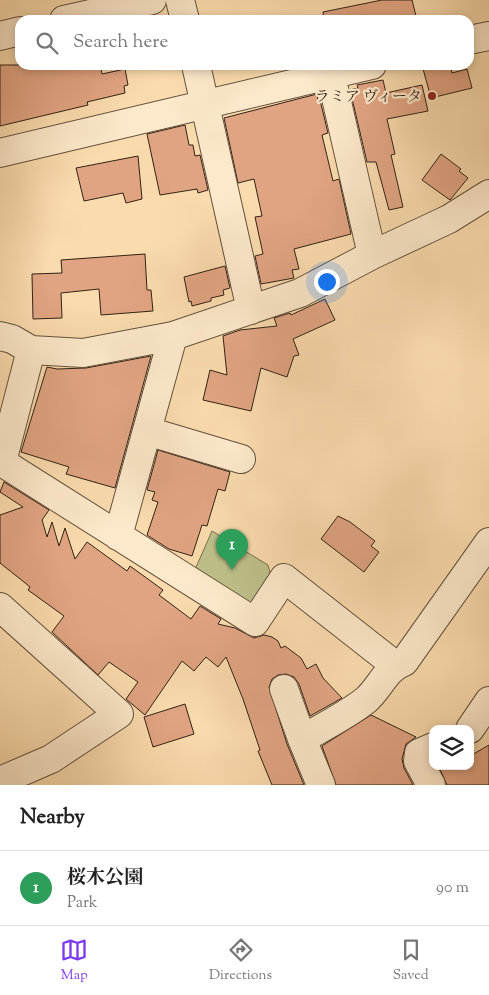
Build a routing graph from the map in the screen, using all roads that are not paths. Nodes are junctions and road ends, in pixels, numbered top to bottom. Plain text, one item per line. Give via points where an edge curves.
1 (152, 0) edge
2 (180, 0) edge
3 (86, 15) edge
4 (184, 15) edge
5 (15, 32) edge
6 (0, 36) edge
7 (489, 36) edge
8 (474, 39) edge
9 (197, 70) edge
10 (353, 70) edge
11 (331, 76) junction
12 (205, 104) junction
13 (0, 153) edge
14 (489, 194) edge
15 (372, 256) junction
16 (251, 310) junction
17 (0, 336) edge
18 (173, 336) junction
19 (31, 350) junction
20 (147, 431) junction
21 (241, 459) dead end
22 (1, 461) edge
23 (118, 536) junction
24 (489, 542) edge
25 (0, 607) edge
26 (395, 665) junction
27 (284, 689) dead end
28 (489, 701) edge
29 (473, 725) edge
30 (302, 739) junction
31 (429, 748) edge
32 (0, 781) edge
33 (321, 785) edge
34 (431, 785) edge

1 - 3 street
2 - 4 street
5 - 6 street
7 - 8 street
9 - 12 street
10 - 11 street
11 - 12 street
11 - 15 street
12 - 13 street
12 - 16 street
14 - 15 street via 448,220
15 - 16 street via 300,293
16 - 18 street
17 - 19 street
18 - 19 street via 83,353
18 - 20 street
19 - 22 street
20 - 21 street
20 - 23 street
22 - 23 street
23 - 26 street via 254,622 284,578
24 - 26 street via 404,662
25 - 32 street via 119,714 51,759
26 - 30 street via 368,698
27 - 30 street
28 - 29 street
30 - 33 street
31 - 34 street via 419,752 418,761

